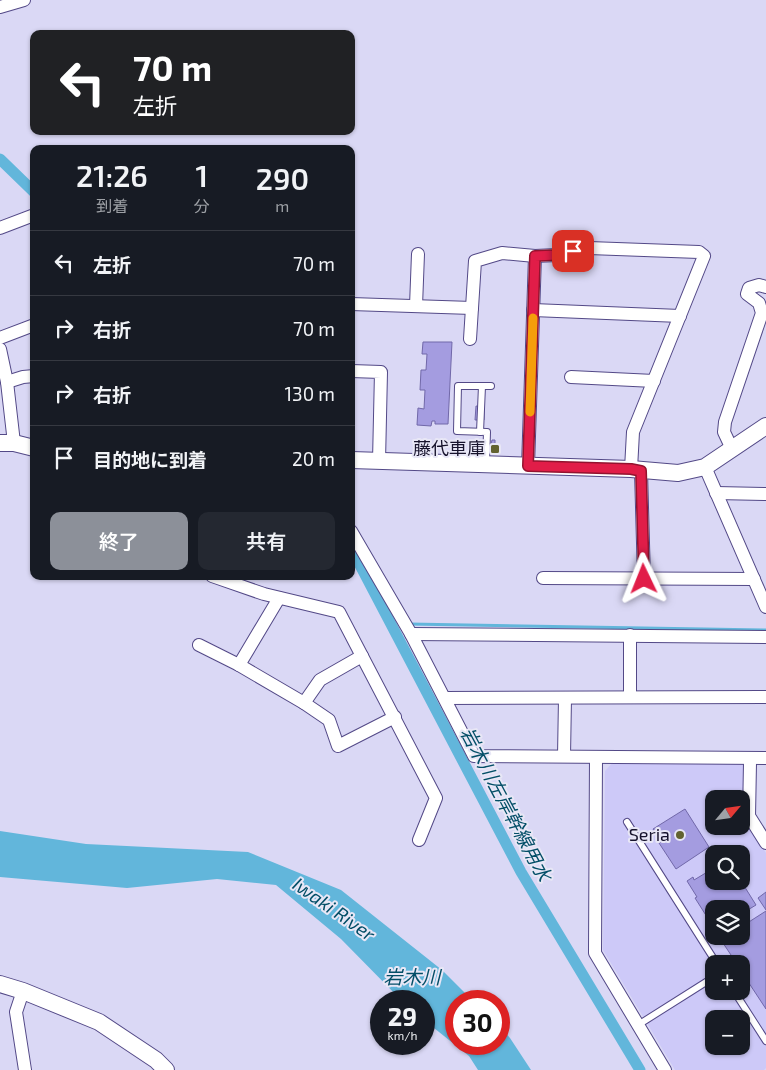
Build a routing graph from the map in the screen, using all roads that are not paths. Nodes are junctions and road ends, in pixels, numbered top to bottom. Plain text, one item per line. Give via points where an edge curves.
1 (24, 0) edge
2 (0, 7) edge
3 (30, 217) edge
4 (0, 228) edge
5 (535, 256) junction
6 (421, 261) dead end
7 (766, 288) edge
8 (355, 304) edge
9 (416, 306) junction
10 (472, 308) junction
11 (533, 310) junction
12 (680, 316) junction
13 (30, 327) edge
14 (0, 338) edge
15 (470, 339) dead end
16 (0, 349) edge
17 (355, 371) edge
18 (30, 376) edge
19 (571, 377) dead end
20 (654, 381) junction
21 (7, 382) junction
22 (482, 386) junction
23 (490, 386) dead end
24 (766, 426) edge
25 (480, 432) junction
26 (7, 443) edge
27 (30, 447) edge
28 (732, 449) junction
29 (355, 460) edge
30 (379, 461) junction
31 (486, 465) junction
32 (528, 466) junction
33 (705, 467) junction
34 (636, 470) junction
35 (716, 493) junction
36 (766, 494) edge
37 (355, 538) edge
38 (543, 578) dead end
39 (644, 579) junction
40 (754, 579) junction
41 (224, 580) edge
42 (279, 598) junction
43 (766, 607) edge
44 (412, 634) junction
45 (630, 635) junction
46 (766, 637) edge
47 (199, 645) dead end
48 (362, 656) junction
49 (238, 664) junction
50 (630, 697) junction
51 (766, 697) edge
52 (445, 698) junction
53 (565, 698) junction
54 (304, 703) junction
55 (395, 717) junction
56 (564, 756) junction
57 (596, 757) junction
58 (766, 758) edge
59 (750, 763) dead end
60 (628, 822) dead end
61 (419, 840) dead end
62 (766, 843) edge
63 (711, 955) edge
64 (705, 983) edge
65 (0, 984) edge
66 (23, 991) junction
67 (740, 1000) edge
68 (638, 1025) junction
69 (766, 1042) edge
70 (25, 1070) edge
71 (166, 1070) edge
72 (666, 1070) edge

1 - 2 street
3 - 4 street
5 - 10 street via 502,253 475,261
5 - 11 street
5 - 12 street via 589,248 699,252 704,256
6 - 9 street
7 - 28 street via 760,285 749,288 747,294 759,303 762,314 725,422 724,432
8 - 9 street
9 - 10 street
10 - 15 street
11 - 12 street
11 - 32 street
12 - 20 street
13 - 14 street
16 - 21 street
17 - 30 street via 381,372
18 - 21 street
19 - 20 street
20 - 34 street via 633,432
21 - 26 street
22 - 23 lane
22 - 25 lane
22 - 25 lane via 458,386 457,431
24 - 28 street
25 - 31 lane via 487,432
26 - 27 street
28 - 33 street
29 - 30 street
30 - 31 street
31 - 32 street
32 - 34 street
33 - 34 street via 678,473
33 - 35 street
34 - 39 street
35 - 36 street
35 - 40 street
37 - 44 street
38 - 39 street
39 - 40 street
40 - 43 street
41 - 42 street
42 - 48 street via 339,612
42 - 49 street
44 - 45 street
44 - 52 street
45 - 46 street
45 - 50 street
47 - 49 street
48 - 54 street via 320,680
48 - 55 street
49 - 54 street
50 - 51 street
50 - 53 street
52 - 53 street
52 - 56 street via 474,756
53 - 56 street
54 - 55 street via 329,720 338,746
55 - 61 street via 436,798
56 - 57 street
57 - 58 street
57 - 68 street via 595,953
59 - 62 street via 749,816
60 - 63 lane
64 - 68 lane
65 - 66 street
66 - 70 street via 16,1012
66 - 71 street via 100,1022
67 - 69 lane
68 - 72 street

